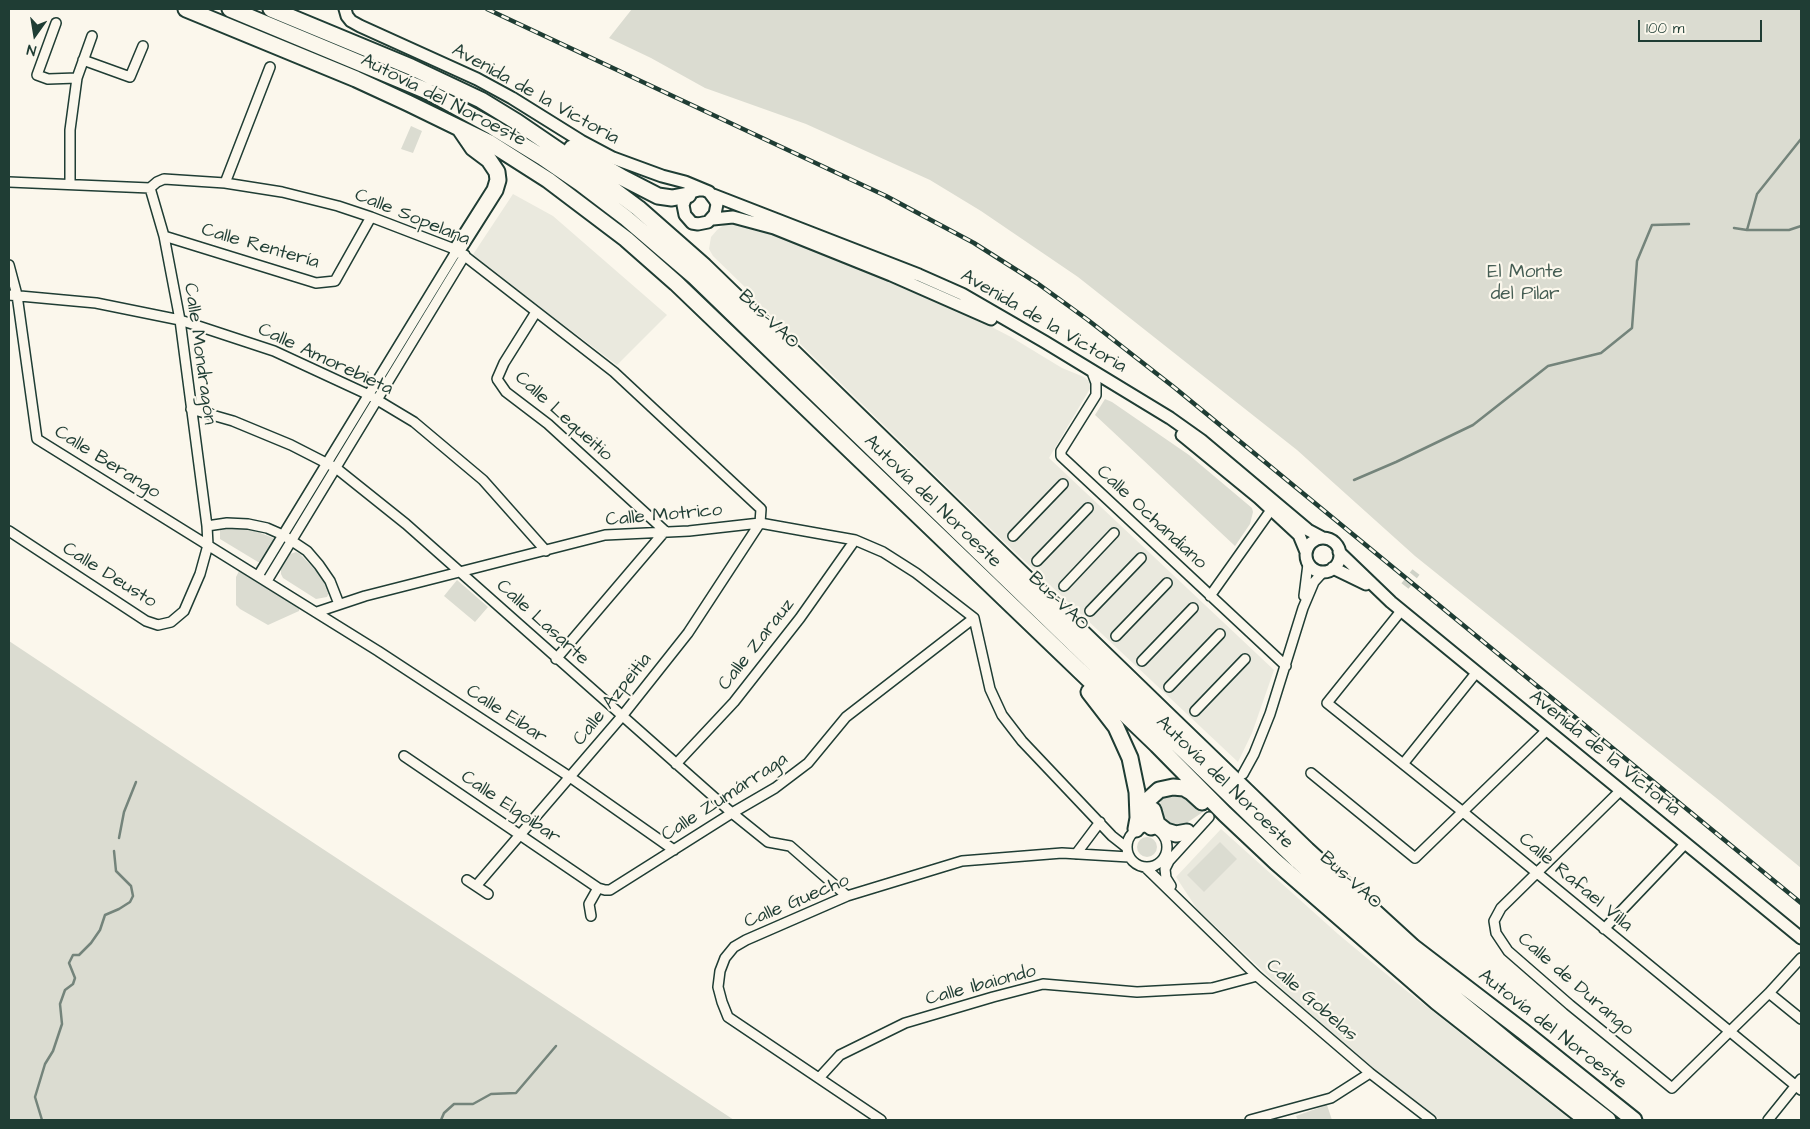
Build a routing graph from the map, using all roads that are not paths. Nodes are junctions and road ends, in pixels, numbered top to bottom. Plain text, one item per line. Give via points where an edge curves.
1 (186, 9) edge
2 (230, 9) edge
3 (271, 9) edge
4 (345, 9) edge
5 (56, 22) dead end
6 (92, 36) dead end
7 (143, 46) dead end
8 (83, 60) junction
9 (270, 68) dead end
10 (76, 78) junction
11 (517, 122) junction
12 (459, 128) junction
13 (662, 176) junction
14 (9, 182) edge
15 (225, 183) junction
16 (70, 184) junction
17 (150, 188) junction
18 (708, 193) junction
19 (685, 197) junction
20 (371, 217) junction
21 (713, 219) junction
22 (164, 236) junction
23 (461, 253) junction
24 (9, 265) edge
25 (13, 295) edge
26 (536, 312) junction
27 (180, 320) junction
28 (1093, 376) junction
29 (373, 398) junction
30 (191, 410) junction
31 (332, 466) junction
32 (1063, 484) dead end
33 (1088, 508) dead end
34 (1271, 510) junction
35 (760, 524) junction
36 (207, 526) junction
37 (9, 531) edge
38 (665, 531) junction
39 (1114, 533) dead end
40 (283, 535) junction
41 (1013, 536) dead end
42 (1323, 538) junction
43 (855, 540) junction
44 (292, 541) junction
45 (208, 545) junction
46 (546, 550) junction
47 (1306, 552) junction
48 (1339, 552) junction
49 (1141, 558) dead end
50 (1037, 561) dead end
51 (1308, 564) junction
52 (1328, 570) junction
53 (461, 572) junction
54 (258, 576) junction
55 (267, 581) junction
56 (1167, 583) dead end
57 (1064, 586) dead end
58 (1210, 596) junction
59 (1385, 597) junction
60 (339, 604) junction
61 (1193, 608) dead end
62 (1303, 608) junction
63 (1401, 611) junction
64 (317, 612) junction
65 (1090, 612) dead end
66 (974, 618) junction
67 (1220, 634) dead end
68 (1116, 636) dead end
69 (556, 658) junction
70 (1246, 658) dead end
71 (1068, 660) junction
72 (1142, 661) dead end
73 (1286, 666) junction
74 (1476, 673) junction
75 (1169, 687) dead end
76 (1195, 711) dead end
77 (623, 715) junction
78 (1548, 730) junction
79 (404, 756) dead end
80 (676, 764) junction
81 (1403, 764) junction
82 (1311, 773) dead end
83 (1243, 774) dead end
84 (570, 777) junction
85 (1166, 789) junction
86 (1621, 790) junction
87 (1464, 812) junction
88 (732, 813) junction
89 (1225, 814) junction
90 (1103, 825) junction
91 (1152, 827) junction
92 (1192, 831) junction
93 (1133, 832) junction
94 (521, 834) junction
95 (1165, 838) junction
96 (1686, 843) junction
97 (1126, 847) junction
98 (674, 850) junction
99 (1076, 854) junction
100 (1129, 857) junction
101 (1163, 859) junction
102 (1145, 867) junction
103 (1536, 873) junction
104 (467, 880) dead end
105 (476, 886) junction
106 (1166, 886) junction
107 (598, 888) junction
108 (488, 894) dead end
109 (847, 896) junction
110 (1177, 897) junction
111 (591, 916) dead end
112 (1604, 929) junction
113 (1801, 938) edge
114 (1801, 958) edge
115 (1257, 976) junction
116 (1769, 993) junction
117 (1801, 1019) edge
118 (1730, 1032) junction
119 (1370, 1073) junction
120 (819, 1078) junction
121 (1800, 1085) edge
122 (881, 1120) edge
123 (1250, 1120) edge
124 (1431, 1120) edge
125 (1587, 1120) edge
126 (1608, 1120) edge
127 (1634, 1120) edge
128 (1768, 1120) edge

1 - 12 highway, Autovía del Noroeste via 356,79
2 - 126 highway, Bus-VAO via 427,91 534,152 626,218 695,276 1298,861 1403,956
3 - 11 highway, Autovía del Noroeste via 426,74
4 - 13 street, Avenida de la Victoria via 347,16 360,26 482,82 613,158
5 - 10 street via 37,74 48,79
6 - 8 street
7 - 8 street via 130,77
8 - 10 street
9 - 15 street
10 - 16 street via 70,130
11 - 19 highway via 538,127 652,193
11 - 127 highway, Autovía del Noroeste via 591,172 678,242 1307,850 1413,947
12 - 23 highway via 473,148 489,160 498,176 495,190
12 - 71 highway, Autovía del Noroeste via 490,143 548,180 655,264
13 - 18 street, Avenida de la Victoria
13 - 19 street, Avenida de la Victoria via 680,187
14 - 16 street, Calle Sopelana
15 - 17 street, Calle Sopelana via 164,179
15 - 20 street, Calle Sopelana via 292,194
16 - 17 street, Calle Sopelana
17 - 22 street, Calle Mondragón
18 - 19 street via 695,190
18 - 21 street via 717,204
18 - 42 street, Avenida de la Victoria via 962,294 1170,418 1308,530
19 - 21 street via 683,210 688,220 698,224
20 - 22 street, Calle Rentería via 335,281 316,282
20 - 23 street, Calle Sopelana
21 - 28 street, Avenida de la Victoria via 740,218 816,244 980,313
22 - 27 street, Calle Mondragón
23 - 26 street, Calle Sopelana
23 - 29 street
24 - 25 street, Calle Berango
25 - 27 street, Calle Amorebieta via 96,303
25 - 45 street, Calle Berango via 37,439
26 - 35 street, Calle Sopelana via 614,372 761,509
26 - 38 street, Calle Lequeitio via 497,379 506,392 548,424
27 - 29 street, Calle Amorebieta via 274,351
27 - 30 street, Calle Mondragón
28 - 34 street, Avenida de la Victoria via 1172,428
28 - 58 street, Calle Ochandiano via 1096,395 1061,456
29 - 31 street
29 - 46 street, Calle Amorebieta via 414,422 483,480
30 - 31 street, Calle Lasarte via 233,421
30 - 36 street, Calle Mondragón
31 - 40 street
31 - 44 street
31 - 53 street, Calle Lasarte
32 - 41 street
33 - 50 street
34 - 47 street, Avenida de la Victoria via 1299,535
34 - 58 street
35 - 38 street, Calle Motrico
35 - 43 street, Calle Motrico
35 - 77 street, Calle Azpeitia via 688,632
36 - 40 street via 248,524
36 - 45 street, Calle Mondragón
37 - 45 street, Calle Deusto via 146,621 158,625 171,622 184,611
38 - 46 street, Calle Motrico via 605,535
38 - 69 street
39 - 57 street
40 - 44 street
40 - 54 street
42 - 47 street via 1312,542
42 - 48 street via 1332,541
43 - 66 street, Calle Motrico via 883,552 916,573
43 - 80 street, Calle Zarauz via 800,618 734,702
44 - 55 street
44 - 60 street via 319,565
45 - 54 street, Calle Eibar
46 - 53 street, Calle Motrico
47 - 51 street
48 - 52 street via 1338,561
48 - 59 street, Avenida de la Victoria
49 - 65 street
51 - 52 street via 1315,570
51 - 62 street
52 - 59 street, Avenida de la Victoria via 1365,584
52 - 62 street via 1314,582
53 - 60 street, Calle Motrico
53 - 69 street, Calle Lasarte
54 - 55 street, Calle Eibar
55 - 64 street, Calle Eibar
56 - 68 street
58 - 73 street, Calle Ochandiano
59 - 63 street, Avenida de la Victoria
60 - 64 street, Calle Motrico
61 - 72 street
62 - 73 street
63 - 74 street, Avenida de la Victoria
63 - 81 street, Calle Rafael Villa via 1327,703
64 - 84 street, Calle Eibar
66 - 88 street, Calle Zumárraga via 846,717 808,763 775,788
66 - 90 street via 990,689 1002,715 1022,741
67 - 75 street
69 - 77 street, Calle Lasarte
70 - 76 street
71 - 89 highway, Autovía del Noroeste
71 - 93 highway via 1073,676 1100,704 1116,727 1130,758 1138,818
73 - 83 street via 1263,733
74 - 78 street, Avenida de la Victoria
74 - 81 street
77 - 80 street, Calle Lasarte
77 - 84 street, Calle Azpeitia
78 - 86 street, Avenida de la Victoria
78 - 87 street
79 - 94 street, Calle Elgoibar
80 - 88 street, Calle Lasarte
81 - 87 street, Calle Rafael Villa
82 - 87 street via 1415,858
84 - 94 street, Calle Azpeitia
84 - 98 street, Calle Eibar
85 - 89 highway via 1173,786 1184,788 1206,805
85 - 91 highway via 1159,790 1149,799 1147,816
85 - 92 highway via 1156,798 1155,820 1168,832
86 - 96 street, Avenida de la Victoria
86 - 103 street, Calle de Durango
87 - 103 street, Calle Rafael Villa
88 - 98 street, Calle Zumárraga
88 - 109 street, Calle Lasarte via 768,842 790,846
89 - 125 highway, Autovía del Noroeste via 1437,1002
90 - 93 street via 1119,836
90 - 97 street
90 - 99 street
91 - 93 street via 1141,827
91 - 95 street
92 - 95 street via 1176,838
92 - 101 street
92 - 110 street, Calle Gobelas via 1165,869 1166,878
93 - 97 street
94 - 105 street, Calle Azpeitia
94 - 107 street, Calle Elgoibar
95 - 101 street via 1167,844
96 - 112 street
96 - 113 street, Avenida de la Victoria
97 - 100 street
98 - 107 street, Calle Zumárraga via 610,890
99 - 100 street, Calle Guecho
99 - 109 street, Calle Guecho via 962,861
100 - 102 street
101 - 102 street
101 - 106 street via 1160,872
102 - 106 street, Calle Gobelas
103 - 112 street, Calle Rafael Villa
103 - 118 street, Calle de Durango via 1501,908 1494,921 1496,933 1508,951 1570,1005 1672,1088
104 - 105 street
105 - 108 street
106 - 110 street, Calle Gobelas
107 - 111 street via 589,904
109 - 120 street, Calle Guecho via 746,940 730,953 720,971 718,987 728,1017
110 - 115 street, Calle Gobelas
112 - 118 street, Calle Rafael Villa
114 - 116 street
115 - 119 street, Calle Gobelas
115 - 120 street, Calle Ibaiondo via 1212,988 1137,992 1043,984 905,1023 840,1055
116 - 117 street
116 - 118 street
118 - 121 street, Calle Rafael Villa
119 - 123 street via 1332,1098
119 - 124 street, Calle Gobelas
120 - 122 street, Calle Guecho
121 - 128 street

